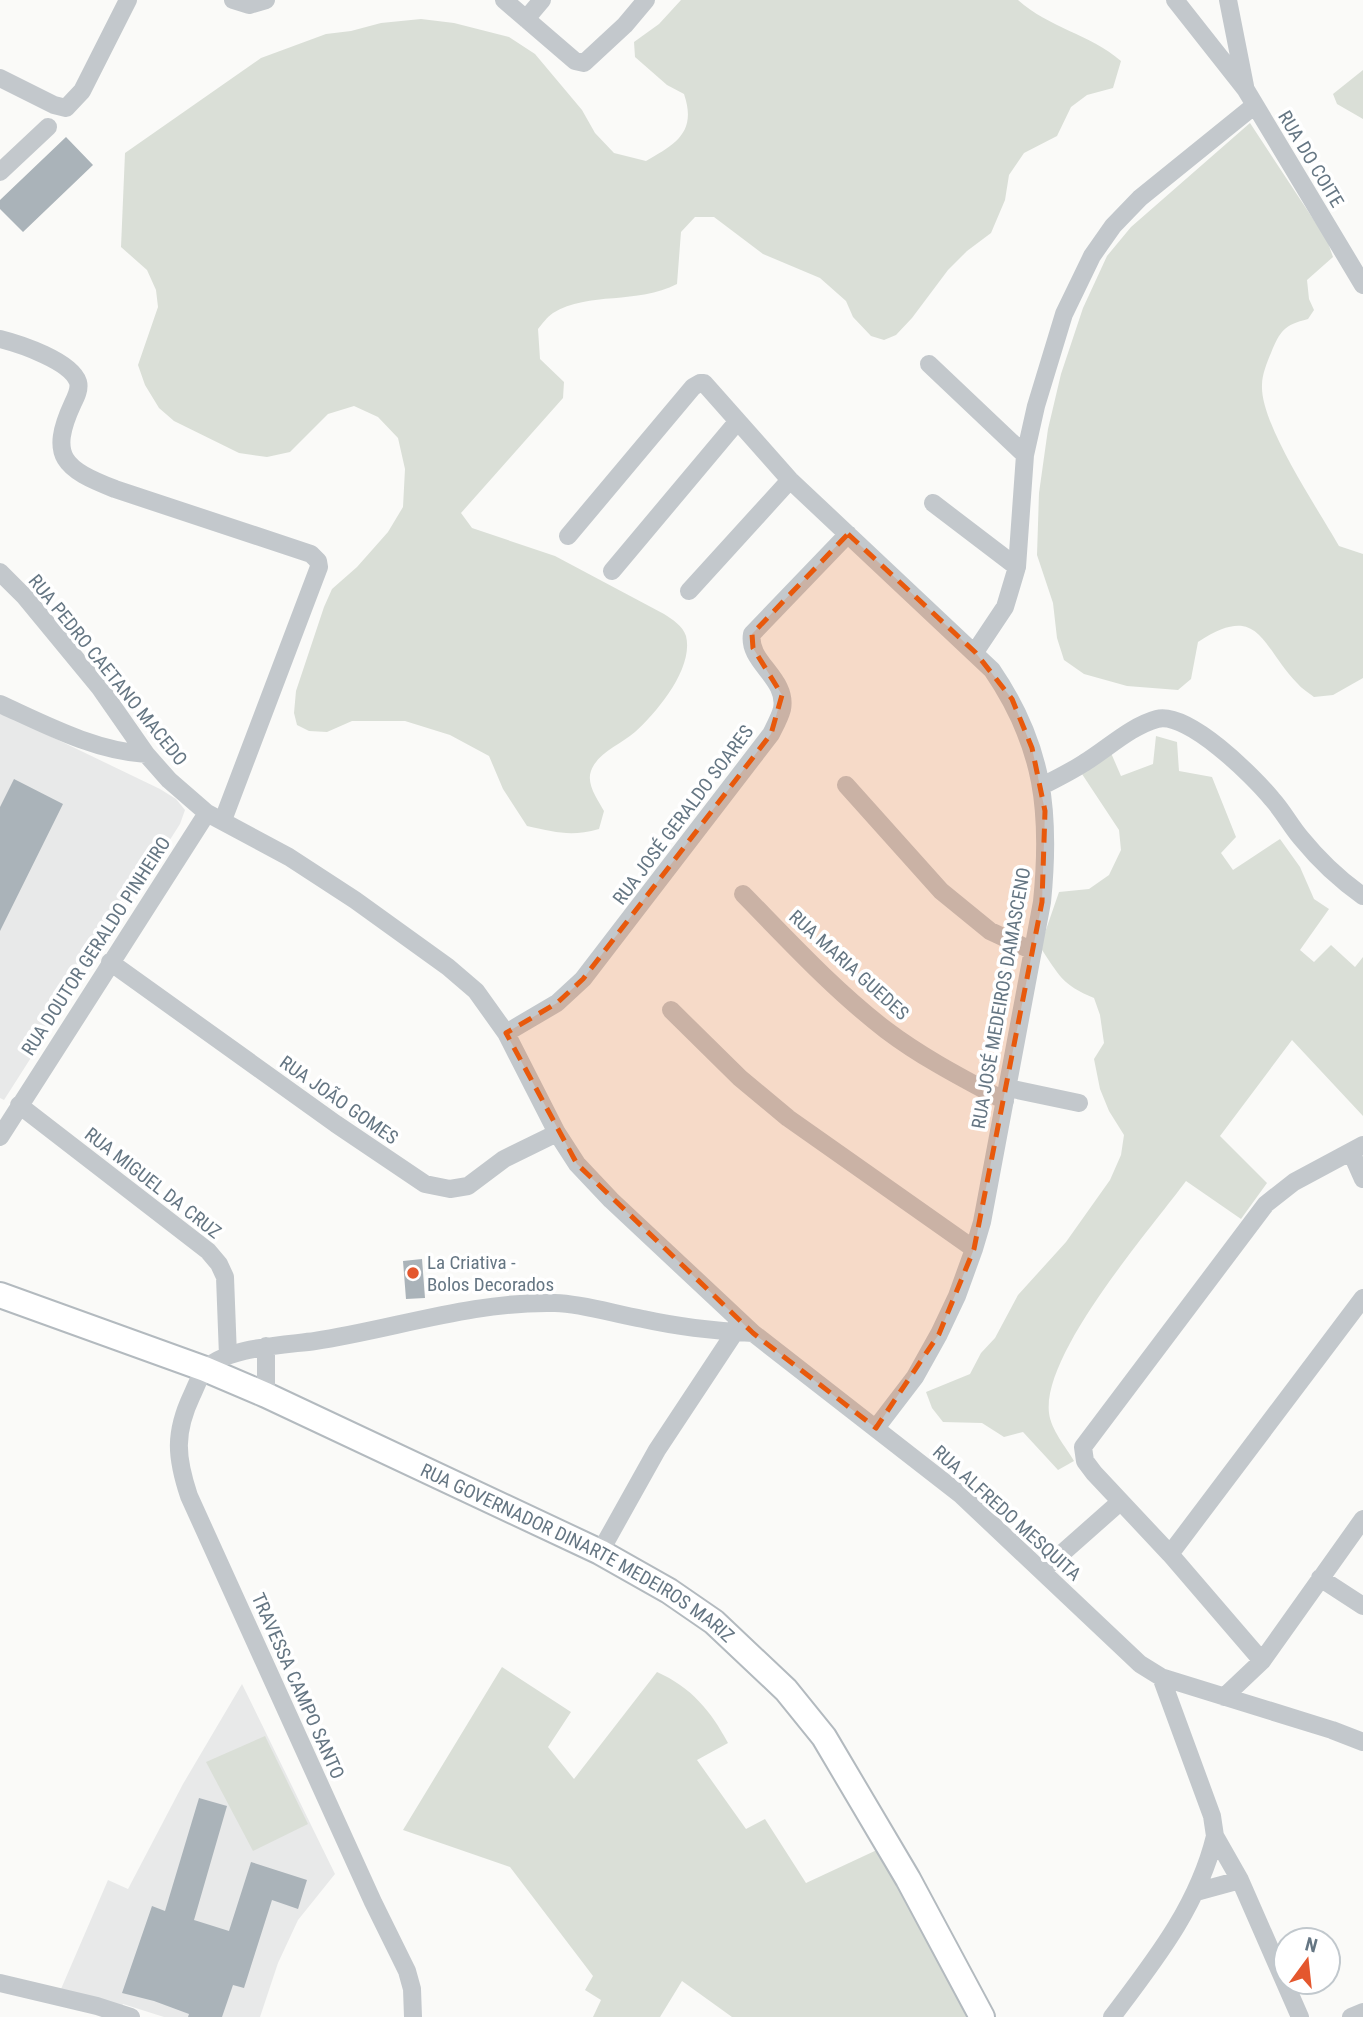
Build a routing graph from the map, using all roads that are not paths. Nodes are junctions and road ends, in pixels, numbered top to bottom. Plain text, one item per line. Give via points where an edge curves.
1 (128, 0) edge
2 (233, 0) edge
3 (266, 0) edge
4 (503, 0) edge
5 (542, 0) edge
6 (646, 0) edge
7 (1175, 0) edge
8 (1228, 0) edge
9 (526, 19) junction
10 (0, 78) edge
11 (1250, 97) junction
12 (48, 127) dead end
13 (0, 172) edge
14 (1363, 285) edge
15 (0, 339) edge
16 (929, 364) dead end
17 (737, 422) junction
18 (1025, 455) junction
19 (790, 480) junction
20 (933, 503) dead end
21 (848, 534) junction
22 (568, 536) dead end
23 (1017, 567) junction
24 (612, 571) dead end
25 (0, 572) edge
26 (690, 592) dead end
27 (975, 652) junction
28 (0, 704) edge
29 (146, 754) junction
30 (846, 785) dead end
31 (1042, 786) junction
32 (215, 817) junction
33 (743, 894) dead end
34 (1363, 896) edge
35 (1033, 951) junction
36 (110, 962) junction
37 (671, 1010) dead end
38 (506, 1033) junction
39 (1006, 1095) junction
40 (1079, 1102) dead end
41 (19, 1105) junction
42 (556, 1133) junction
43 (0, 1137) edge
44 (1357, 1148) edge
45 (1363, 1179) edge
46 (974, 1249) junction
47 (0, 1295) edge
48 (1363, 1298) edge
49 (735, 1332) junction
50 (753, 1333) junction
51 (266, 1346) junction
52 (228, 1356) junction
53 (205, 1369) junction
54 (266, 1395) junction
55 (876, 1428) junction
56 (1120, 1502) junction
57 (1363, 1519) edge
58 (600, 1552) junction
59 (1170, 1554) junction
60 (1042, 1572) junction
61 (1320, 1578) junction
62 (1363, 1606) edge
63 (1262, 1661) junction
64 (1161, 1677) junction
65 (1224, 1697) junction
66 (1363, 1742) edge
67 (1215, 1836) junction
68 (1240, 1880) junction
69 (1196, 1892) junction
70 (0, 1983) edge
71 (1363, 2012) edge
72 (131, 2017) edge
73 (413, 2017) edge
74 (982, 2017) edge
75 (1112, 2017) edge
76 (1300, 2017) edge
77 (1352, 2017) edge

1 - 10 street via 71,105 54,105
2 - 3 street via 249,5
4 - 9 street
5 - 9 street
6 - 9 street via 584,63 575,61
7 - 11 street
8 - 11 street
11 - 14 street, RUA DO COITE
11 - 18 street via 1140,198 1092,256 1064,314
12 - 13 street
15 - 32 street, RUA DOUTOR GERALDO PINHEIRO via 52,359 79,383 61,440 61,452 69,466 115,489 311,554 318,561
16 - 18 street
17 - 19 street, RUA JOSÉ MEDEIROS DAMASCENO
17 - 22 street, RUA JOSÉ MEDEIROS DAMASCENO via 704,383 693,387
17 - 24 street
18 - 23 street
19 - 21 street, RUA JOSÉ MEDEIROS DAMASCENO
19 - 26 street
20 - 23 street
21 - 27 street, RUA JOSÉ MEDEIROS DAMASCENO
21 - 38 street, RUA JOSÉ GERALDO SOARES via 752,634 753,648 782,695 783,708 771,734 583,979 557,1003
23 - 27 street via 1005,607
25 - 29 street, RUA PEDRO CAETANO MACEDO via 100,688
27 - 31 street, RUA JOSÉ MEDEIROS DAMASCENO via 1012,699
28 - 29 street via 104,747
29 - 32 street, RUA PEDRO CAETANO MACEDO via 169,780
30 - 35 street via 941,891 990,931
31 - 34 street via 1150,722 1173,719 1231,757 1341,881
31 - 35 street, RUA JOSÉ MEDEIROS DAMASCENO via 1047,856
32 - 36 street, RUA DOUTOR GERALDO PINHEIRO
32 - 38 street, RUA PEDRO CAETANO MACEDO via 289,857 448,967 475,991
33 - 39 street, RUA MARIA GUEDES via 886,1030 931,1062
35 - 39 street, RUA JOSÉ MEDEIROS DAMASCENO
36 - 41 street, RUA DOUTOR GERALDO PINHEIRO
36 - 42 street, RUA JOÃO GOMES via 425,1184 450,1189 468,1185 504,1159
37 - 46 street via 788,1118
38 - 42 street, RUA PEDRO CAETANO MACEDO
39 - 40 street, RUA MARIA GUEDES
39 - 46 street, RUA JOSÉ MEDEIROS DAMASCENO
41 - 43 street, RUA DOUTOR GERALDO PINHEIRO
41 - 52 street, RUA MIGUEL DA CRUZ via 191,1237 219,1264 225,1278
42 - 50 street, RUA PEDRO CAETANO MACEDO via 611,1200
44 - 45 street
44 - 56 street via 1294,1182 1266,1204 1084,1444 1085,1461
46 - 55 street, RUA JOSÉ MEDEIROS DAMASCENO via 939,1334 915,1377
47 - 53 main road, RUA GOVERNADOR DINARTE MEDEIROS MARIZ
48 - 59 street
49 - 50 street
49 - 51 street via 558,1303 474,1310
49 - 58 street via 657,1450
50 - 55 street, RUA ALFREDO MESQUITA
51 - 52 street
51 - 54 street
52 - 53 street
53 - 54 main road, RUA GOVERNADOR DINARTE MEDEIROS MARIZ
53 - 73 street, TRAVESSA CAMPO SANTO via 180,1427 177,1448 183,1478 278,1695 408,1971
54 - 58 main road, RUA GOVERNADOR DINARTE MEDEIROS MARIZ
55 - 60 street, RUA ALFREDO MESQUITA via 961,1495
56 - 59 street
56 - 60 street
57 - 61 street
58 - 74 main road, RUA GOVERNADOR DINARTE MEDEIROS MARIZ via 714,1622 786,1689 851,1781
59 - 63 street
60 - 64 street, RUA ALFREDO MESQUITA via 1117,1644
61 - 62 street
61 - 63 street
63 - 65 street
64 - 65 street, RUA ALFREDO MESQUITA
64 - 67 street via 1212,1816
65 - 66 street, RUA ALFREDO MESQUITA
67 - 68 street
67 - 69 street
68 - 69 street
68 - 76 street
69 - 75 street via 1168,1943
70 - 72 street
71 - 77 street

